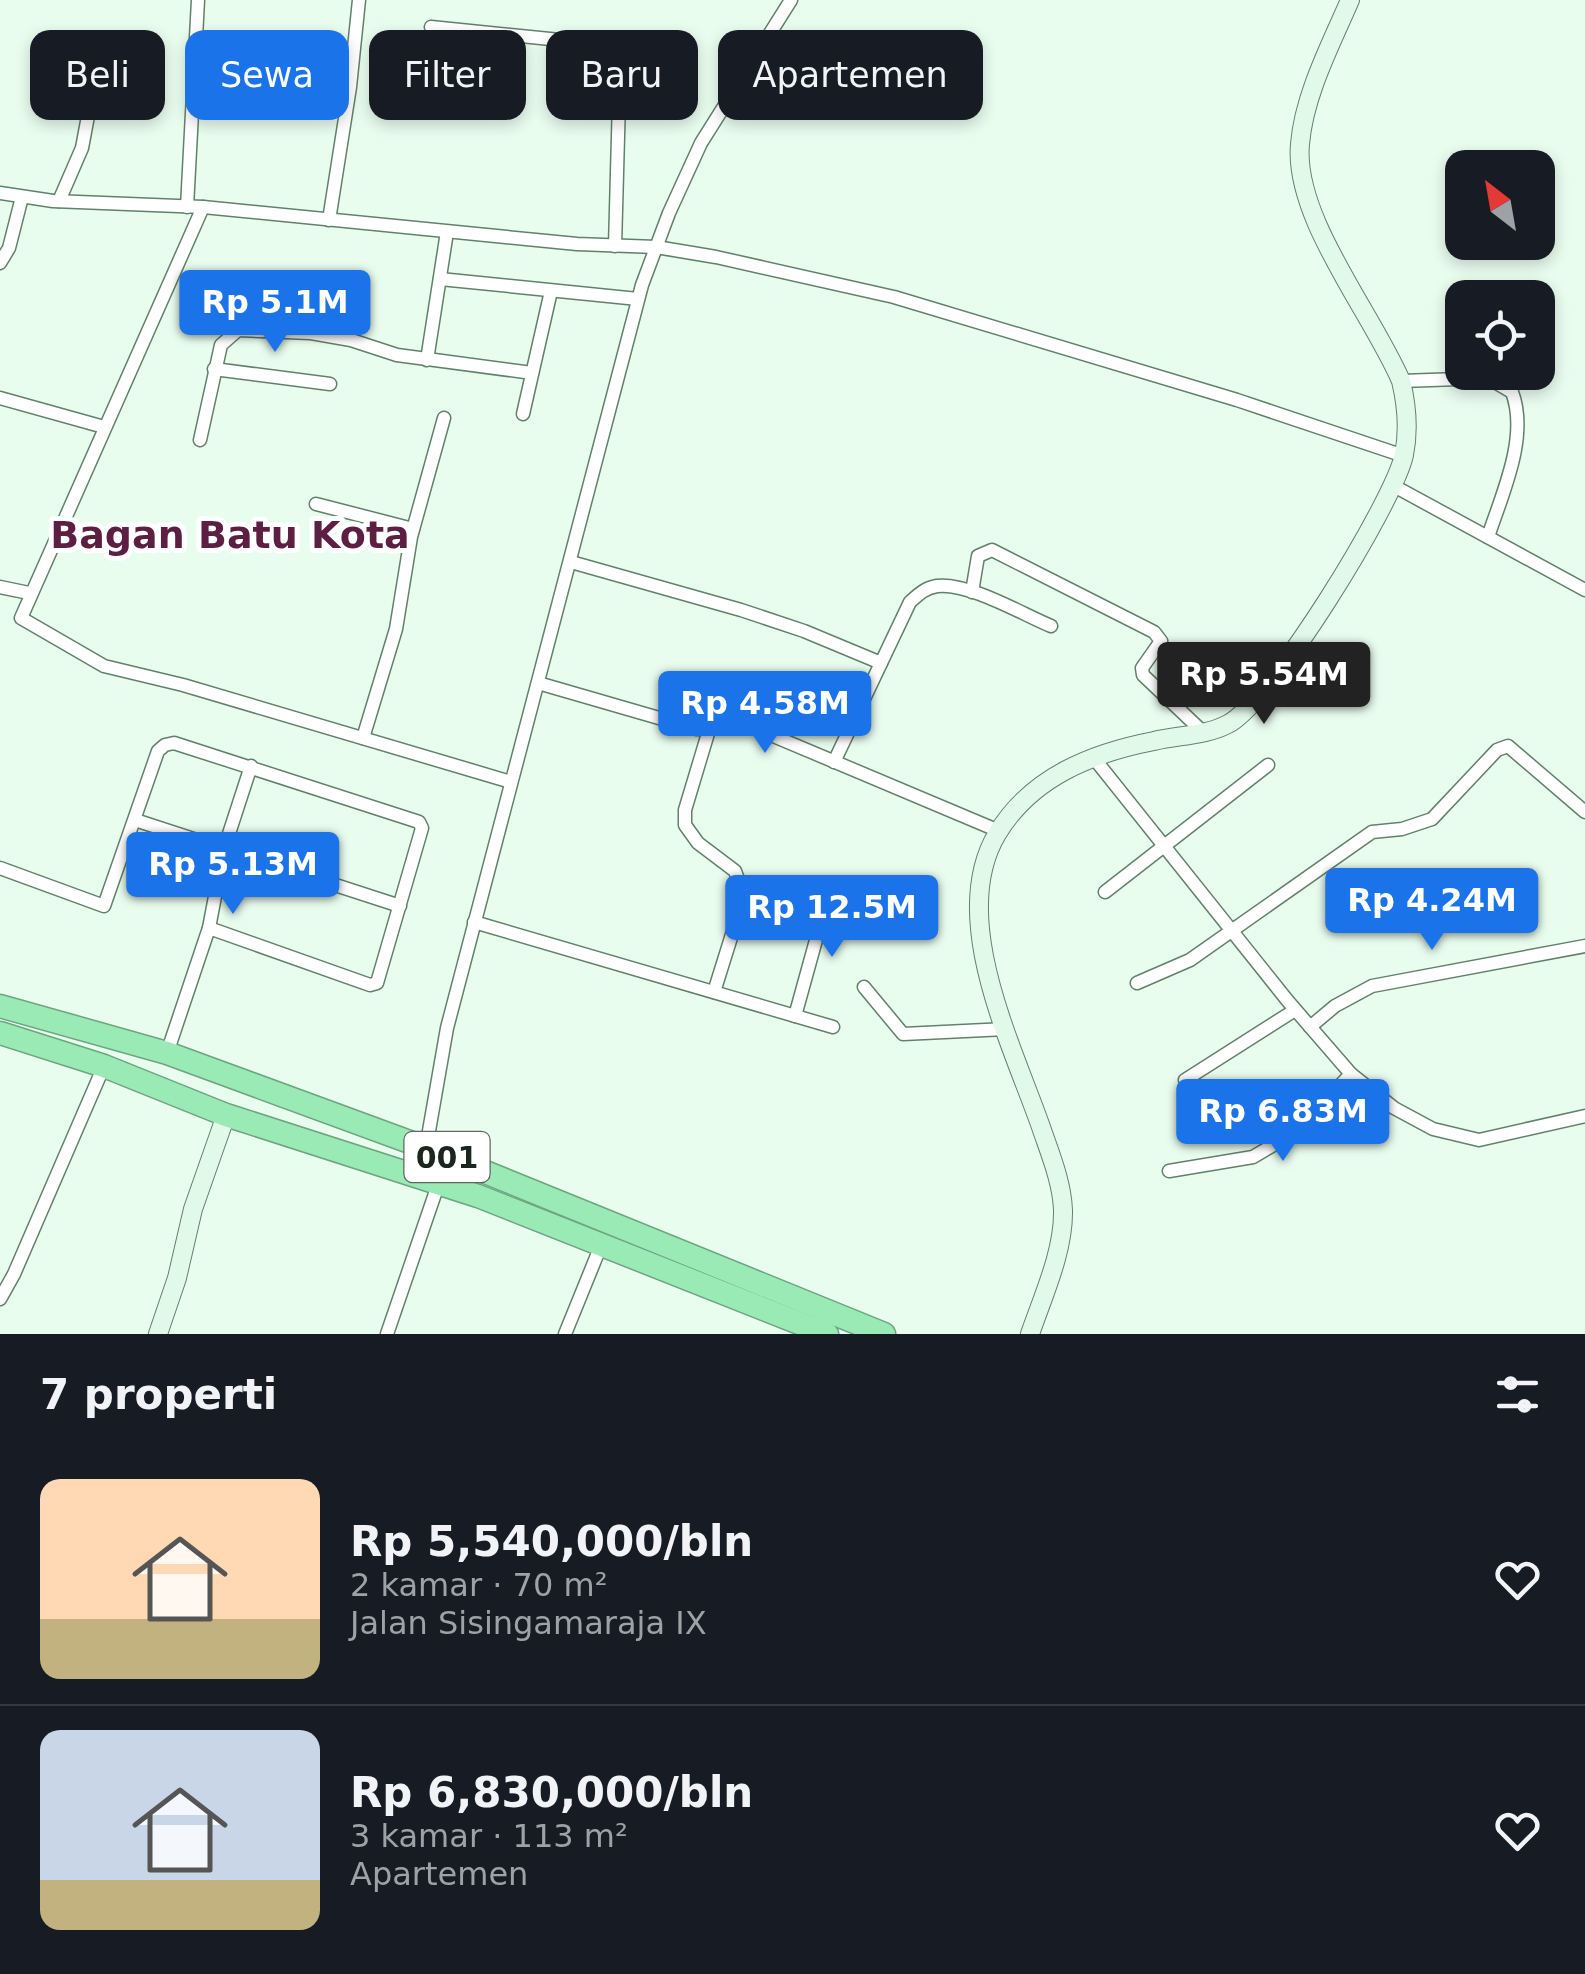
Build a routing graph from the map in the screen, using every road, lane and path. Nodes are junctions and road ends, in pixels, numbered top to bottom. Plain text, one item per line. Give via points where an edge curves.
1 (198, 0) edge
2 (359, 0) edge
3 (791, 0) edge
4 (1350, 0) edge
5 (431, 27) dead end
6 (772, 30) edge
7 (718, 116) edge
8 (87, 120) edge
9 (0, 194) edge
10 (22, 197) junction
11 (59, 201) junction
12 (187, 206) junction
13 (203, 207) junction
14 (329, 220) junction
15 (447, 232) junction
16 (615, 246) junction
17 (656, 246) junction
18 (0, 263) edge
19 (440, 279) junction
20 (552, 290) junction
21 (638, 299) junction
22 (428, 360) junction
23 (214, 369) junction
24 (532, 373) junction
25 (1400, 381) junction
26 (330, 384) dead end
27 (0, 398) edge
28 (522, 414) dead end
29 (444, 418) dead end
30 (104, 427) junction
31 (200, 440) dead end
32 (1404, 456) junction
33 (1394, 486) junction
34 (316, 504) dead end
35 (414, 529) junction
36 (1488, 538) junction
37 (571, 562) junction
38 (0, 588) edge
39 (1585, 590) edge
40 (972, 592) junction
41 (29, 593) junction
42 (1051, 626) dead end
43 (881, 664) junction
44 (538, 683) junction
45 (709, 730) junction
46 (1204, 733) junction
47 (363, 738) junction
48 (1093, 758) junction
49 (834, 762) junction
50 (1268, 765) dead end
51 (251, 766) junction
52 (511, 782) junction
53 (1585, 812) edge
54 (135, 820) junction
55 (998, 832) junction
56 (1162, 846) junction
57 (224, 849) junction
58 (0, 868) edge
59 (1104, 892) dead end
60 (829, 893) dead end
61 (400, 906) junction
62 (474, 922) junction
63 (209, 928) junction
64 (1230, 930) junction
65 (1585, 946) edge
66 (1137, 983) dead end
67 (864, 987) dead end
68 (714, 992) junction
69 (0, 1006) edge
70 (1295, 1010) junction
71 (795, 1016) junction
72 (833, 1027) dead end
73 (1310, 1027) junction
74 (1006, 1028) junction
75 (0, 1033) edge
76 (168, 1053) junction
77 (104, 1066) junction
78 (1351, 1074) junction
79 (1186, 1080) dead end
80 (226, 1115) junction
81 (1585, 1116) edge
82 (426, 1148) junction
83 (1169, 1170) dead end
84 (487, 1174) junction
85 (438, 1186) junction
86 (478, 1196) junction
87 (602, 1243) junction
88 (0, 1299) edge
89 (158, 1334) edge
90 (387, 1334) edge
91 (565, 1334) edge
92 (827, 1334) edge
93 (884, 1334) edge
94 (1030, 1334) edge

1 - 12 street
2 - 14 street
3 - 6 street
4 - 25 street via 1304,116 1303,189
5 - 16 street via 617,50
7 - 17 street
8 - 11 street
9 - 10 street
10 - 11 street
10 - 18 street
11 - 12 street
12 - 13 street
13 - 14 street
13 - 30 street
14 - 15 street
15 - 16 street
15 - 19 street
16 - 17 street
17 - 21 street
17 - 32 street via 894,297
19 - 20 street
19 - 22 street
20 - 21 street
20 - 24 street
21 - 37 street
22 - 23 street via 312,333 238,330 221,344
22 - 24 street
23 - 26 street
23 - 31 street
24 - 28 street
25 - 32 street
25 - 36 street via 1488,378 1512,392 1517,428
27 - 30 street
29 - 35 street
30 - 41 street
32 - 33 street
33 - 36 street
33 - 46 street via 1267,687 1242,715
34 - 35 street
35 - 47 street via 396,629
36 - 39 street
37 - 43 street via 741,610
37 - 44 street
38 - 41 street
40 - 42 street
40 - 43 street via 941,585 924,590 910,602
40 - 46 street via 978,556 992,550 1154,632 1161,642 1143,675
41 - 47 street via 20,618 90,660
43 - 49 street
44 - 45 street
44 - 52 street
45 - 49 street via 735,722
45 - 68 street via 685,824 736,872 744,896
46 - 48 street
47 - 52 street
48 - 55 street via 1047,780
48 - 56 street
49 - 55 street
50 - 56 street
51 - 54 street via 165,745
51 - 57 street
51 - 61 street via 419,822
52 - 62 street
53 - 64 street via 1508,746 1432,819 1372,832
54 - 57 street
54 - 58 street via 104,906
55 - 74 street via 978,888 986,965
56 - 59 street
56 - 64 street
57 - 61 street
57 - 63 street
60 - 71 street
61 - 63 street via 380,978 370,985
62 - 68 street
62 - 82 street
63 - 76 street
64 - 66 street via 1190,960
64 - 70 street
65 - 73 street via 1372,986
67 - 74 street via 903,1034
68 - 71 street
69 - 76 highway, 001
70 - 73 street
70 - 79 street
71 - 72 street
73 - 78 street
74 - 94 street via 1057,1175 1063,1212
75 - 77 highway, 001
76 - 82 highway, 001
77 - 80 highway, 001
77 - 88 street
78 - 81 street via 1433,1129 1479,1140
78 - 83 street via 1298,1132 1253,1157
80 - 85 highway, 001
80 - 89 street
82 - 84 highway, 001
84 - 86 highway
84 - 93 highway, 001
85 - 86 highway, 001
85 - 90 street
86 - 87 highway, 001
87 - 91 street
87 - 92 highway, 001

